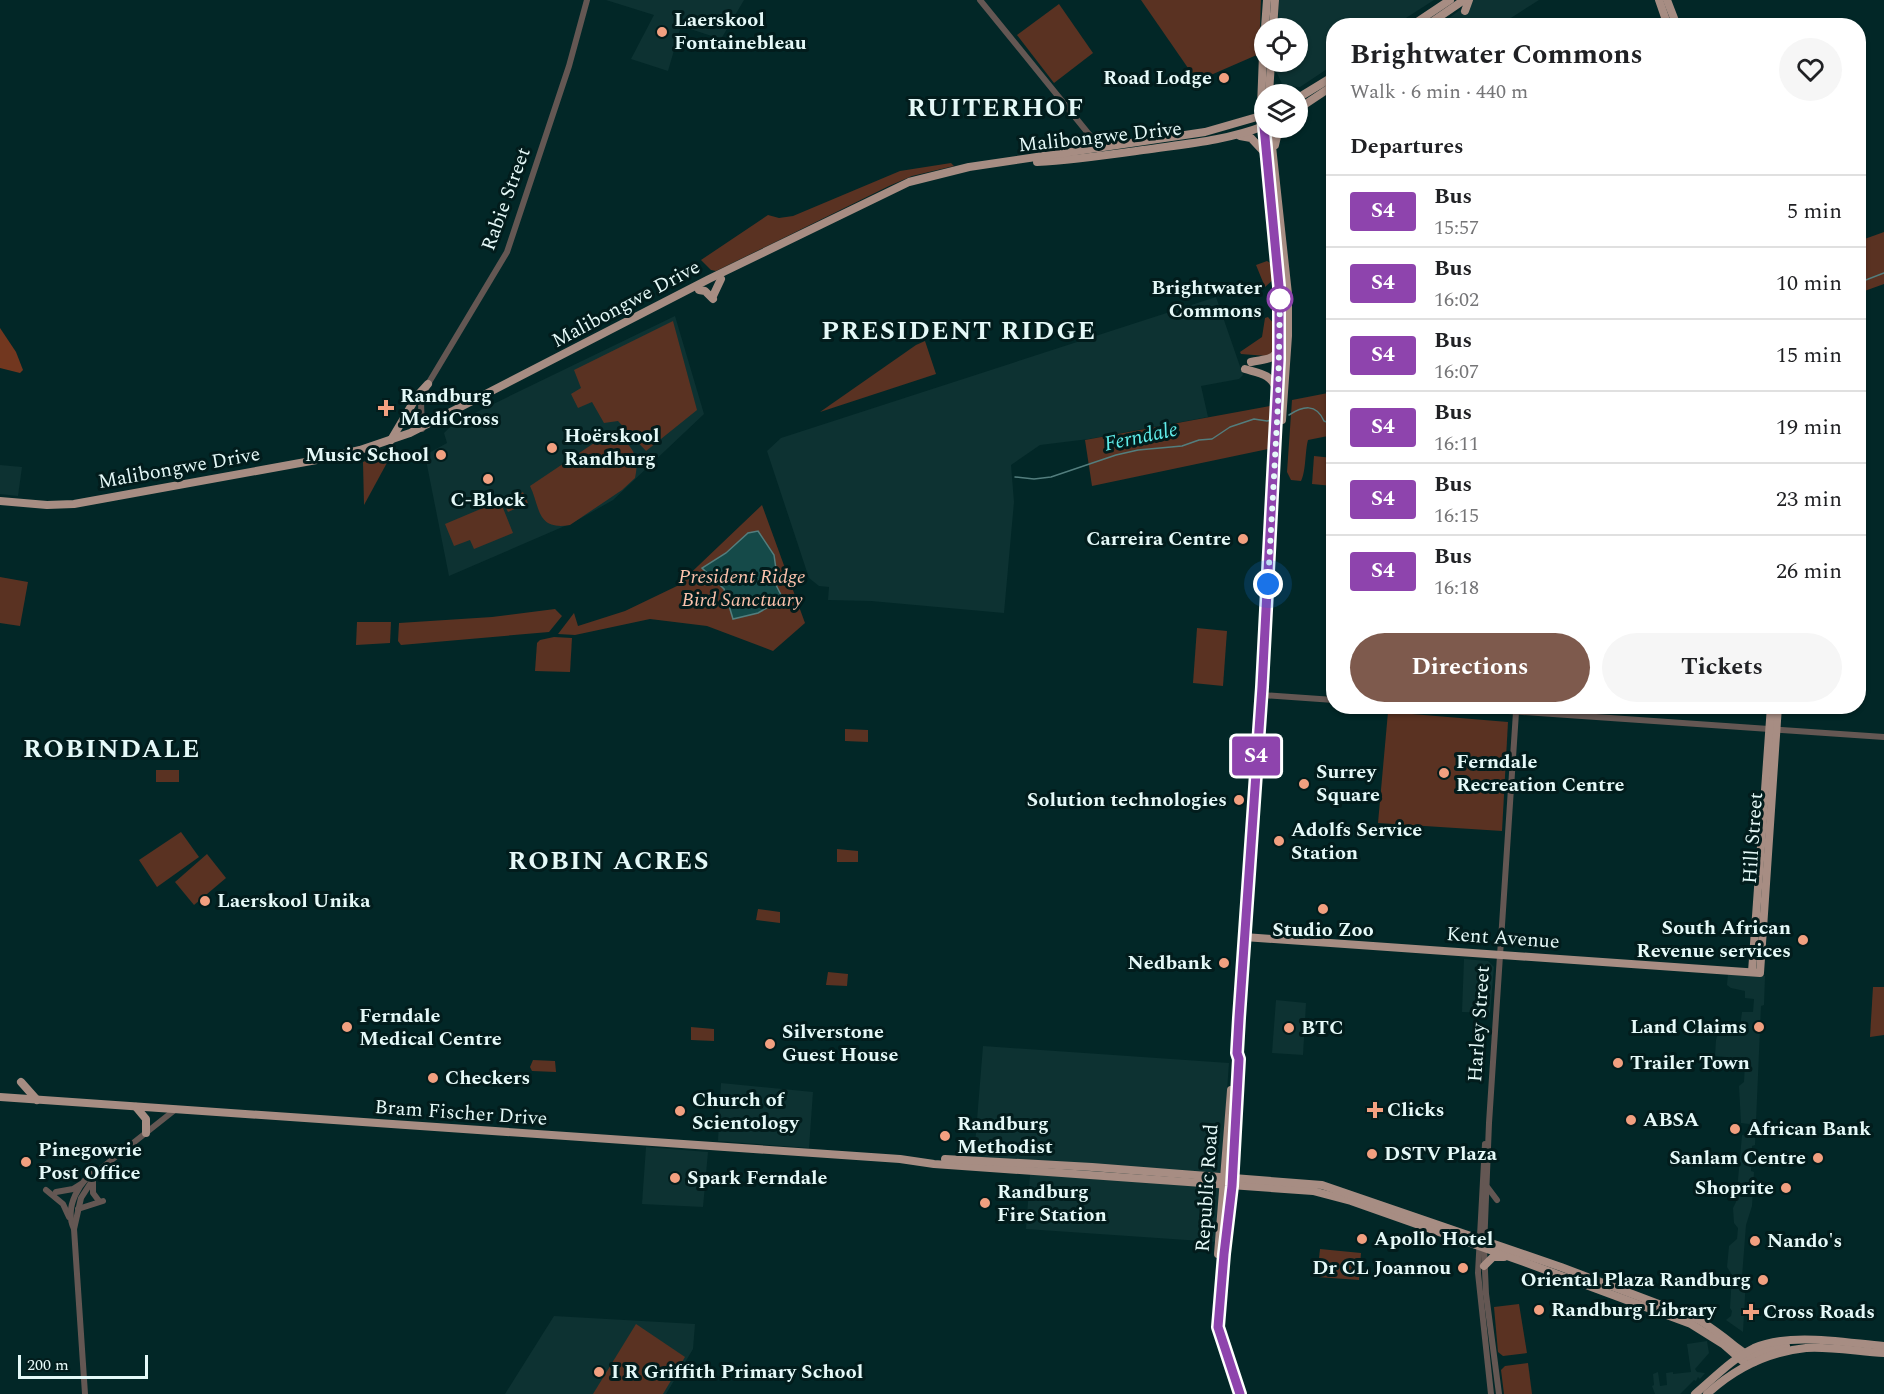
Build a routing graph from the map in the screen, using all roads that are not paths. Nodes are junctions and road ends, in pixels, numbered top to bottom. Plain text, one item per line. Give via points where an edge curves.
1 (587, 0) edge
2 (980, 0) edge
3 (1267, 0) edge
4 (1275, 0) edge
5 (1450, 0) edge
6 (1464, 0) edge
7 (1469, 0) edge
8 (1659, 0) edge
9 (1667, 0) edge
10 (1450, 10) junction
11 (1265, 18) edge
12 (1274, 18) edge
13 (1423, 18) edge
14 (1438, 18) edge
15 (1665, 18) edge
16 (1674, 18) edge
17 (1326, 81) edge
18 (1326, 90) edge
19 (1308, 92) edge
20 (1308, 102) edge
21 (1254, 111) edge
22 (1254, 119) edge
23 (1237, 124) junction
24 (1254, 130) edge
25 (1234, 136) junction
26 (1268, 138) edge
27 (1276, 138) edge
28 (1100, 153) junction
29 (1270, 154) junction
30 (707, 271) dead end
31 (719, 277) junction
32 (699, 290) junction
33 (1279, 348) junction
34 (1251, 362) dead end
35 (1245, 369) dead end
36 (428, 384) junction
37 (1278, 404) junction
38 (422, 429) junction
39 (391, 440) junction
40 (0, 502) edge
41 (1268, 584) junction
42 (1261, 695) junction
43 (1326, 699) edge
44 (1516, 714) edge
45 (1545, 714) edge
46 (1772, 714) edge
47 (1776, 714) edge
48 (1773, 730) junction
49 (1884, 737) edge
50 (1244, 937) junction
51 (1500, 954) junction
52 (1756, 972) joint
53 (21, 1082) dead end
54 (0, 1097) edge
55 (37, 1100) junction
56 (136, 1107) junction
57 (177, 1109) junction
58 (1488, 1123) junction
59 (146, 1133) junction
60 (99, 1170) junction
61 (93, 1180) junction
62 (1228, 1181) junction
63 (84, 1182) junction
64 (1487, 1185) junction
65 (46, 1190) dead end
66 (56, 1192) dead end
67 (78, 1197) junction
68 (1497, 1200) dead end
69 (78, 1209) junction
70 (70, 1221) junction
71 (74, 1229) junction
72 (1482, 1244) junction
73 (1510, 1258) junction
74 (1484, 1266) junction
75 (1710, 1325) junction
76 (1723, 1344) junction
77 (1884, 1346) edge
78 (1755, 1348) junction
79 (1884, 1353) edge
80 (1747, 1358) junction
81 (1724, 1368) junction
82 (85, 1394) edge
83 (1240, 1394) edge
84 (1491, 1394) edge
85 (1498, 1394) edge
86 (1695, 1394) edge
87 (1707, 1394) edge

1 - 36 street, Rabie Street via 507,252
2 - 28 street
3 - 11 main road, Republic Road
4 - 12 main road
5 - 13 main road
6 - 10 main road
7 - 10 main road via 1465,11
8 - 15 main road
9 - 16 main road
10 - 14 main road
17 - 19 main road
18 - 20 main road
21 - 23 main road
22 - 23 main road, Malibongwe Drive
23 - 28 main road, Malibongwe Drive
24 - 25 main road, Malibongwe Drive
25 - 28 main road, Malibongwe Drive
25 - 29 main road via 1251,138
26 - 29 main road, Republic Road
27 - 29 main road
28 - 31 main road, Malibongwe Drive via 969,167 917,179
29 - 33 main road, Republic Road
29 - 41 main road, Republic Road via 1288,313 1272,573
30 - 31 main road
31 - 32 main road, Malibongwe Drive
31 - 32 main road via 713,298
31 - 38 main road, Malibongwe Drive
32 - 38 main road, Malibongwe Drive
33 - 34 main road via 1270,358
33 - 37 main road, Republic Road
35 - 37 main road via 1273,381
36 - 38 street, Rabie Street via 421,402
36 - 39 main road
37 - 41 main road, Republic Road
38 - 39 main road, Malibongwe Drive
38 - 40 main road, Malibongwe Drive via 387,446 343,458 75,507 51,510
39 - 40 main road, Malibongwe Drive via 322,459 82,503 47,506
41 - 42 main road, Republic Road
42 - 43 street
42 - 50 main road, Republic Road
44 - 51 street, Harley Street
45 - 48 street
46 - 48 main road, Hill Street
47 - 48 main road, Hill Street
48 - 49 street
48 - 52 main road, Hill Street
50 - 51 main road, Kent Avenue
50 - 62 main road, Republic Road
51 - 52 main road, Kent Avenue
51 - 58 street, Harley Street
53 - 55 main road
54 - 55 main road, Bram Fischer Drive
55 - 56 main road, Bram Fischer Drive
56 - 57 main road, Bram Fischer Drive
56 - 59 main road via 146,1119
57 - 59 street
57 - 62 main road, Bram Fischer Drive via 920,1160 977,1160
58 - 64 street, Harley Street
58 - 72 street, Harley Street
59 - 60 street
60 - 61 street
60 - 63 street
61 - 67 street
61 - 69 street via 92,1191 101,1201
62 - 72 main road, Bram Fischer Drive via 1322,1185
62 - 83 main road, Republic Road via 1218,1327
63 - 66 street via 74,1189
63 - 67 street
64 - 68 street
64 - 72 street, Harley Street
65 - 70 street via 63,1204
67 - 69 street
67 - 70 street
69 - 71 street
70 - 71 street
71 - 82 street
72 - 73 main road, Bram Fischer Drive
72 - 74 street
72 - 75 main road, Bram Fischer Drive via 1561,1268
72 - 84 street via 1479,1294
73 - 74 main road via 1493,1257
73 - 76 main road, Bram Fischer Drive via 1691,1324
74 - 85 street
75 - 78 main road via 1743,1346
75 - 80 main road, Bram Fischer Drive
76 - 80 main road, Bram Fischer Drive
76 - 81 main road
77 - 78 main road via 1778,1341
78 - 80 main road
79 - 80 main road via 1788,1346
80 - 81 main road
80 - 87 main road
81 - 86 main road

